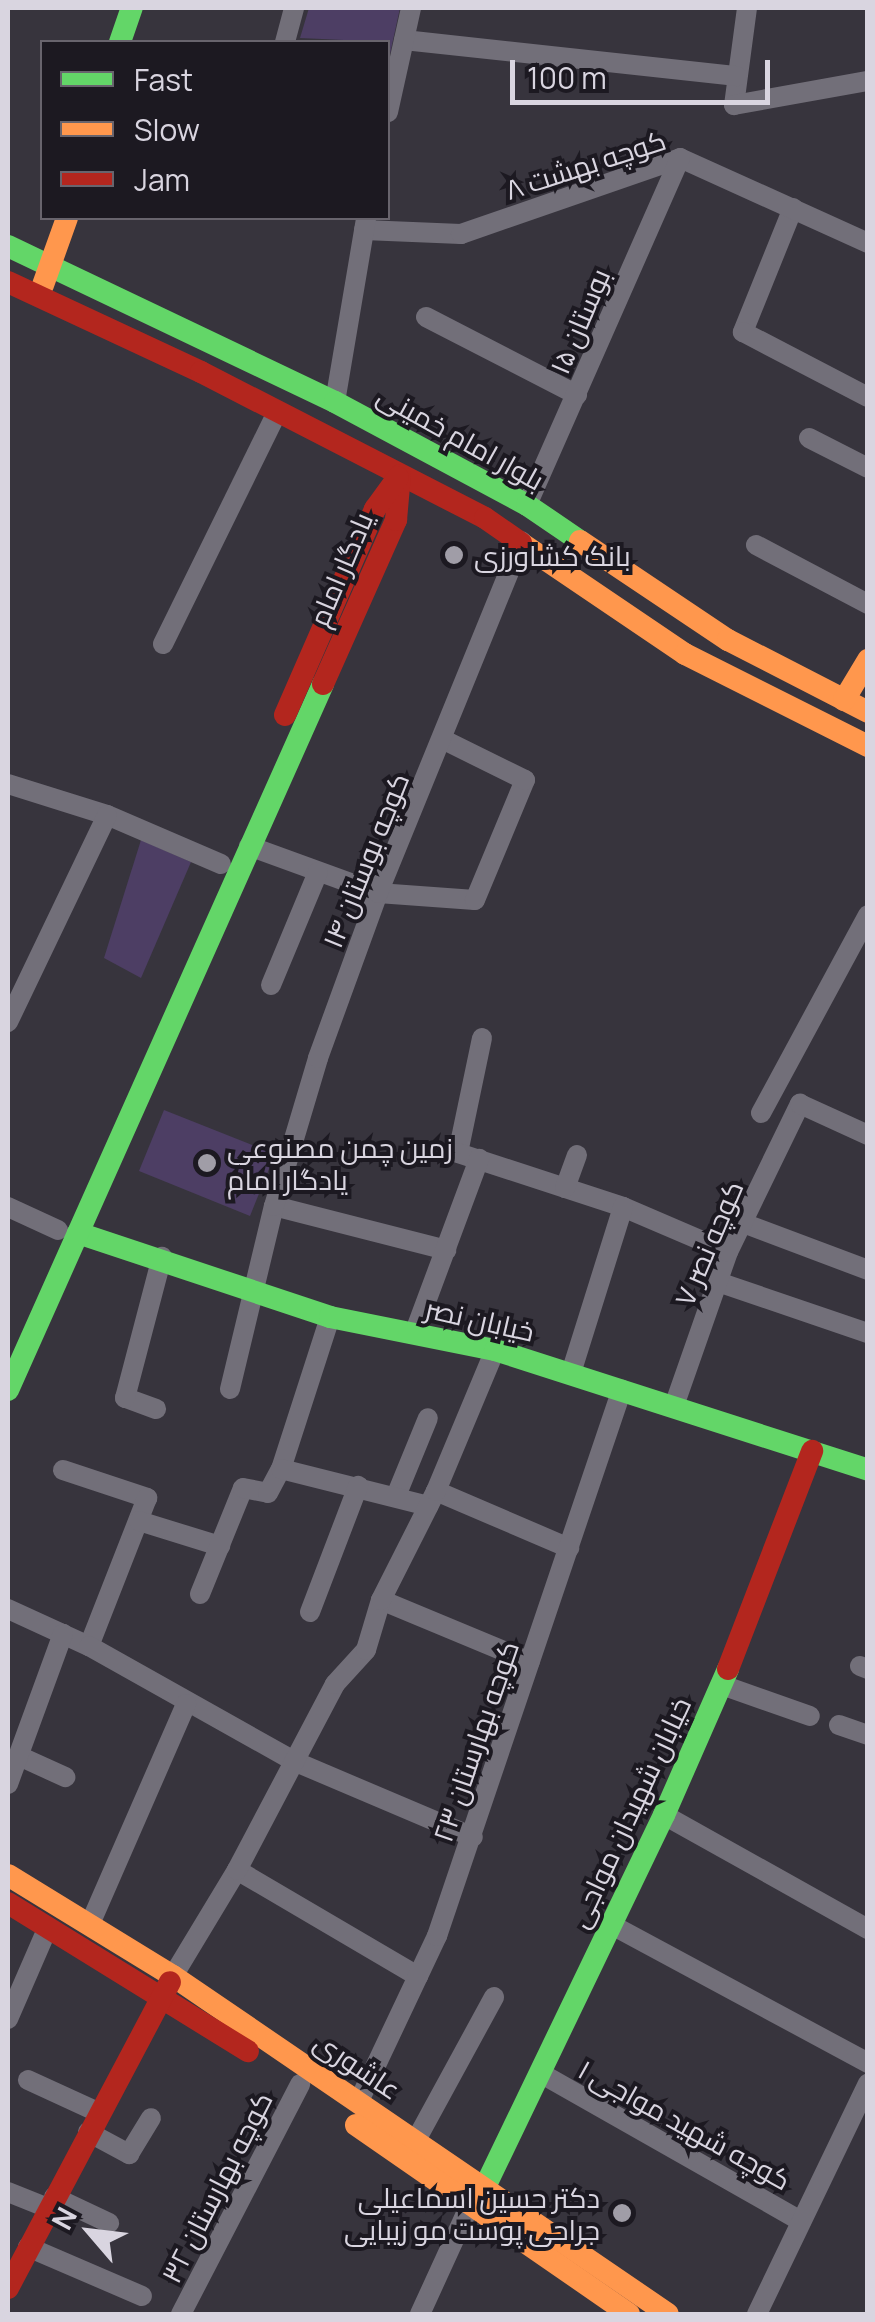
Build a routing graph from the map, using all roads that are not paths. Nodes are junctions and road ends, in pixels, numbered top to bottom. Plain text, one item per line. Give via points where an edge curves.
1 (132, 8) edge
2 (294, 8) edge
3 (411, 8) edge
4 (747, 8) edge
5 (121, 40) edge
6 (286, 40) edge
7 (404, 40) junction
8 (737, 76) junction
9 (868, 81) edge
10 (390, 103) edge
11 (680, 158) junction
12 (792, 208) junction
13 (48, 220) edge
14 (66, 220) edge
15 (365, 224) edge
16 (868, 243) edge
17 (8, 246) edge
18 (42, 262) junction
19 (22, 289) edge
20 (426, 317) dead end
21 (577, 396) junction
22 (868, 397) edge
23 (335, 402) junction
24 (278, 412) junction
25 (809, 438) dead end
26 (868, 468) edge
27 (400, 475) junction
28 (527, 505) junction
29 (522, 541) junction
30 (756, 545) dead end
31 (868, 604) edge
32 (163, 644) dead end
33 (868, 660) edge
34 (844, 700) junction
35 (868, 712) edge
36 (444, 740) junction
37 (868, 746) edge
38 (8, 784) edge
39 (107, 816) junction
40 (249, 846) junction
41 (220, 864) junction
42 (318, 872) junction
43 (378, 893) junction
44 (868, 915) edge
45 (860, 948) edge
46 (272, 985) dead end
47 (8, 1022) edge
48 (482, 1038) dead end
49 (147, 1046) junction
50 (761, 1113) dead end
51 (868, 1135) edge
52 (577, 1154) dead end
53 (478, 1160) junction
54 (564, 1188) junction
55 (274, 1206) junction
56 (8, 1207) edge
57 (623, 1208) junction
58 (743, 1223) junction
59 (68, 1232) junction
60 (446, 1250) junction
61 (728, 1252) junction
62 (162, 1258) junction
63 (868, 1270) edge
64 (718, 1282) junction
65 (253, 1290) junction
66 (330, 1317) junction
67 (868, 1333) edge
68 (414, 1334) junction
69 (8, 1343) edge
70 (495, 1350) junction
71 (571, 1372) junction
72 (622, 1388) junction
73 (230, 1389) dead end
74 (8, 1390) edge
75 (674, 1406) junction
76 (156, 1409) dead end
77 (428, 1418) dead end
78 (812, 1451) junction
79 (281, 1469) junction
80 (64, 1470) dead end
81 (868, 1470) edge
82 (358, 1486) junction
83 (396, 1496) junction
84 (432, 1498) junction
85 (140, 1521) junction
86 (220, 1546) junction
87 (569, 1548) junction
88 (200, 1594) dead end
89 (381, 1600) junction
90 (8, 1609) edge
91 (310, 1612) dead end
92 (63, 1634) junction
93 (89, 1646) junction
94 (530, 1662) junction
95 (722, 1684) junction
96 (186, 1704) junction
97 (810, 1716) dead end
98 (839, 1725) dead end
99 (868, 1735) edge
100 (19, 1756) junction
101 (296, 1762) junction
102 (65, 1777) dead end
103 (8, 1784) edge
104 (664, 1814) junction
105 (472, 1836) junction
106 (237, 1870) junction
107 (8, 1876) edge
108 (8, 1903) edge
109 (90, 1924) junction
110 (610, 1924) junction
111 (48, 1927) junction
112 (868, 1930) edge
113 (418, 1976) junction
114 (163, 1994) junction
115 (494, 1997) dead end
116 (8, 2020) edge
117 (868, 2063) edge
118 (542, 2074) junction
119 (28, 2080) dead end
120 (868, 2083) edge
121 (300, 2084) junction
122 (359, 2102) junction
123 (151, 2118) dead end
124 (93, 2122) junction
125 (415, 2142) junction
126 (8, 2192) edge
127 (476, 2199) junction
128 (51, 2202) junction
129 (802, 2221) junction
130 (108, 2223) dead end
131 (28, 2247) junction
132 (8, 2286) edge
133 (142, 2296) dead end
134 (181, 2314) edge
135 (420, 2314) edge
136 (629, 2314) edge
137 (668, 2314) edge
138 (757, 2314) edge

1 - 5 street
2 - 6 street
3 - 7 street
4 - 8 street
7 - 8 street
7 - 10 street
8 - 9 street via 734,105
11 - 12 street, کوچه بهشت ۸
11 - 15 street, کوچه بهشت ۸ via 461,234
11 - 21 street, بوستان ۱۵
12 - 16 street, کوچه بهشت ۸
12 - 22 street via 743,332
13 - 18 street
14 - 18 street
15 - 23 street
17 - 18 street, بلوار امام خمینی
18 - 19 street
18 - 23 street, بلوار امام خمینی
19 - 24 street
20 - 21 street
21 - 28 street, بوستان ۱۵
23 - 28 street, بلوار امام خمینی
24 - 27 street
24 - 32 street
25 - 26 street
27 - 29 street
27 - 40 street, یادگار امام via 396,520
27 - 41 street, یادگار امام via 375,509
28 - 34 street, بلوار امام خمینی via 728,640
29 - 36 street, کوچه بوستان ۱۴
29 - 37 street via 685,654
30 - 31 street
33 - 34 street
34 - 35 street, بلوار امام خمینی
36 - 43 street, کوچه بوستان ۱۴
36 - 43 street via 525,780 475,900
38 - 39 street
39 - 41 street
39 - 47 street
40 - 42 street
40 - 49 street, یادگار امام
41 - 49 street, یادگار امام
42 - 43 street
42 - 46 street
43 - 55 street, کوچه بوستان ۱۴
44 - 45 street
45 - 50 street
48 - 53 street via 458,1153
49 - 59 street, یادگار امام
51 - 58 street, کوچه نصر ۷ via 800,1104
52 - 54 street
53 - 54 street
53 - 60 street
54 - 57 street
55 - 60 street
55 - 65 street, کوچه بوستان ۱۴
56 - 59 street
57 - 61 street
57 - 71 street
58 - 61 street, کوچه نصر ۷
58 - 63 street
59 - 62 street, خیابان نصر
59 - 69 street, یادگار امام
59 - 74 street, یادگار امام
60 - 68 street
61 - 64 street, کوچه نصر ۷
62 - 65 street, خیابان نصر
62 - 76 street via 125,1398
64 - 67 street
64 - 75 street, کوچه نصر ۷
65 - 66 street, خیابان نصر
65 - 73 street, کوچه بوستان ۱۴
66 - 68 street, خیابان نصر
66 - 79 street
68 - 70 street, خیابان نصر
70 - 71 street, خیابان نصر
70 - 84 street
71 - 72 street, خیابان نصر
72 - 75 street, خیابان نصر
72 - 87 street, کوچه بهارستان ۲۳
75 - 78 street, خیابان نصر
77 - 83 street
78 - 81 street, خیابان نصر
78 - 95 street, خیابان شهیدان مواجی
79 - 82 street
79 - 86 street via 268,1493 243,1488
80 - 85 street via 148,1498
82 - 83 street
82 - 91 street
83 - 84 street
84 - 87 street
84 - 89 street
85 - 86 street
85 - 93 street
86 - 88 street
87 - 94 street, کوچه بهارستان ۲۳
89 - 94 street
89 - 101 street via 366,1650 335,1684
90 - 92 street
92 - 93 street
92 - 100 street
93 - 96 street
94 - 105 street, کوچه بهارستان ۲۳
95 - 97 street
95 - 104 street, خیابان شهیدان مواجی
96 - 101 street
96 - 109 street
98 - 99 street
100 - 102 street
100 - 103 street
101 - 105 street
101 - 106 street
104 - 110 street, خیابان شهیدان مواجی
104 - 112 street
105 - 113 street, کوچه بهارستان ۲۳
106 - 113 street
106 - 114 street
107 - 109 street, عاشوری
108 - 111 street, عاشوری
109 - 114 street, عاشوری
110 - 117 street
110 - 118 street, خیابان شهیدان مواجی
111 - 114 street, عاشوری
111 - 116 street
113 - 122 street, کوچه بهارستان ۲۳
114 - 121 street, عاشوری
114 - 122 street, عاشوری
114 - 124 street
115 - 125 street
118 - 127 street, خیابان شهیدان مواجی
118 - 129 street, کوچه شهید مواجی ۱
119 - 124 street
120 - 129 street
121 - 127 street, عاشوری
121 - 134 street, کوچه بهارستان ۳۲
122 - 125 street, عاشوری
123 - 124 street via 129,2154
124 - 128 street
125 - 127 street, عاشوری
126 - 128 street
127 - 135 street
127 - 136 street, عاشوری
127 - 137 street, عاشوری
128 - 130 street
128 - 131 street
129 - 138 street
131 - 132 street
131 - 133 street

